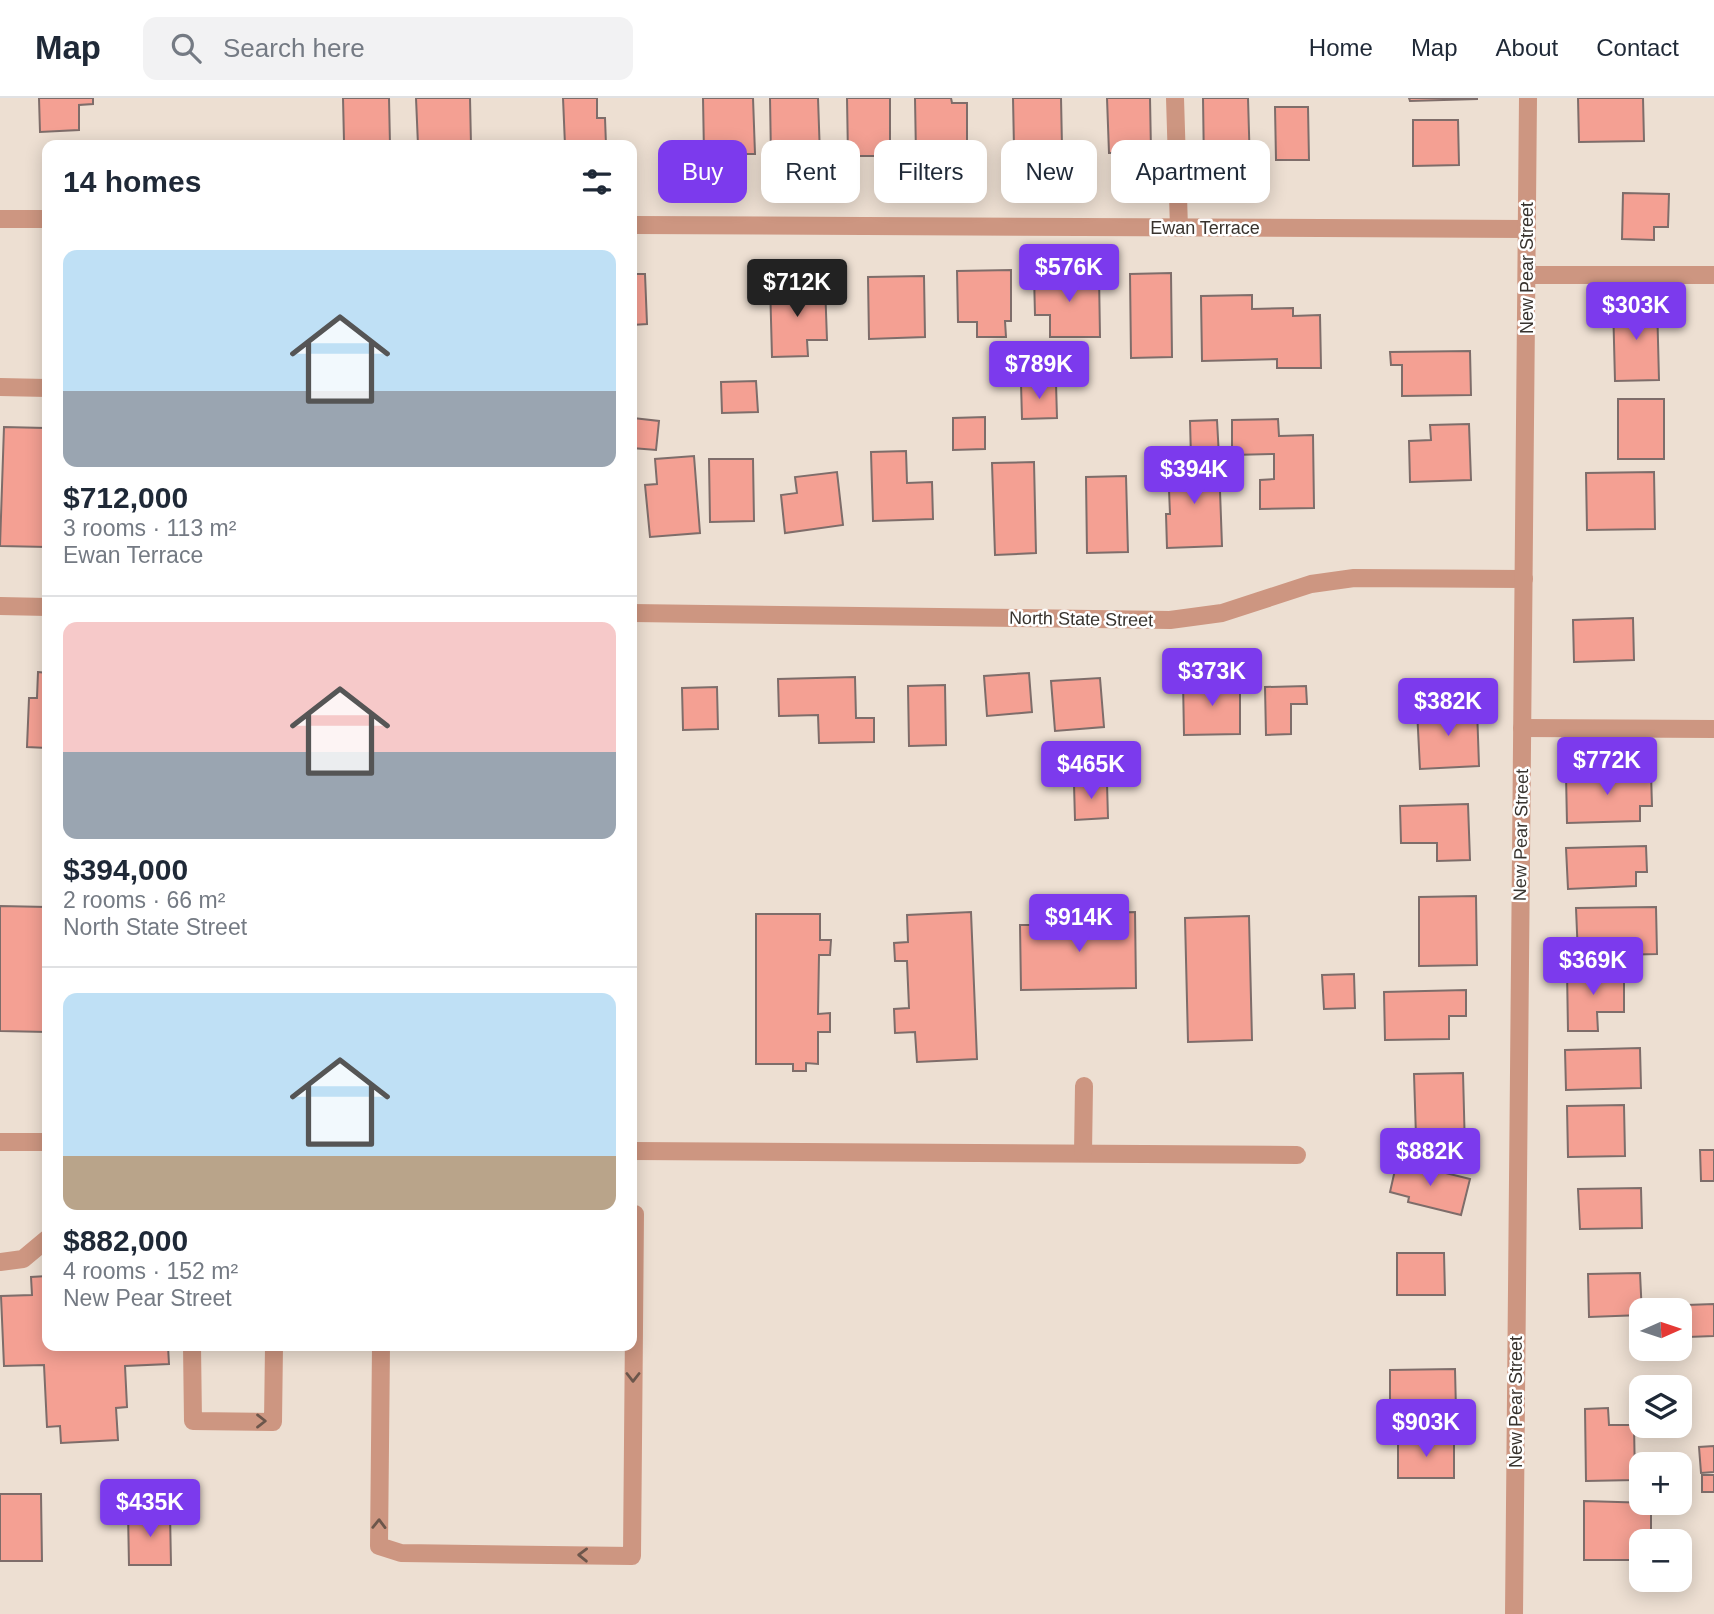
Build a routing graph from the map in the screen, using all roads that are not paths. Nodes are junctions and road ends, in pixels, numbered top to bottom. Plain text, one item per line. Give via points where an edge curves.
1 (1175, 98) edge
2 (1528, 98) edge
3 (0, 219) edge
4 (42, 219) edge
5 (637, 225) edge
6 (1179, 228) junction
7 (1527, 229) junction
8 (1527, 275) junction
9 (1714, 275) edge
10 (0, 387) edge
11 (42, 388) edge
12 (1524, 579) junction
13 (0, 606) edge
14 (42, 607) edge
15 (637, 613) edge
16 (1522, 728) junction
17 (1714, 729) edge
18 (1084, 1086) dead end
19 (0, 1142) edge
20 (42, 1142) edge
21 (637, 1151) edge
22 (1083, 1153) junction
23 (1297, 1155) dead end
24 (42, 1243) edge
25 (0, 1262) edge
26 (192, 1351) edge
27 (274, 1351) edge
28 (381, 1351) edge
29 (634, 1351) edge
30 (1514, 1614) edge

1 - 6 street
2 - 7 street, New Pear Street
3 - 4 street
5 - 6 street, Ewan Terrace
6 - 7 street, Ewan Terrace
7 - 8 street, New Pear Street
8 - 9 street
8 - 12 street, New Pear Street
10 - 11 street
12 - 15 street, North State Street via 1354,578 1311,584 1223,613 1170,620
12 - 16 street, New Pear Street
13 - 14 street
16 - 17 street
16 - 30 street, New Pear Street
18 - 22 street
19 - 20 street
21 - 22 street
22 - 23 street
24 - 25 street via 23,1259
26 -> 27 street via 193,1421 273,1422
29 -> 28 street via 632,1556 401,1553 379,1546

